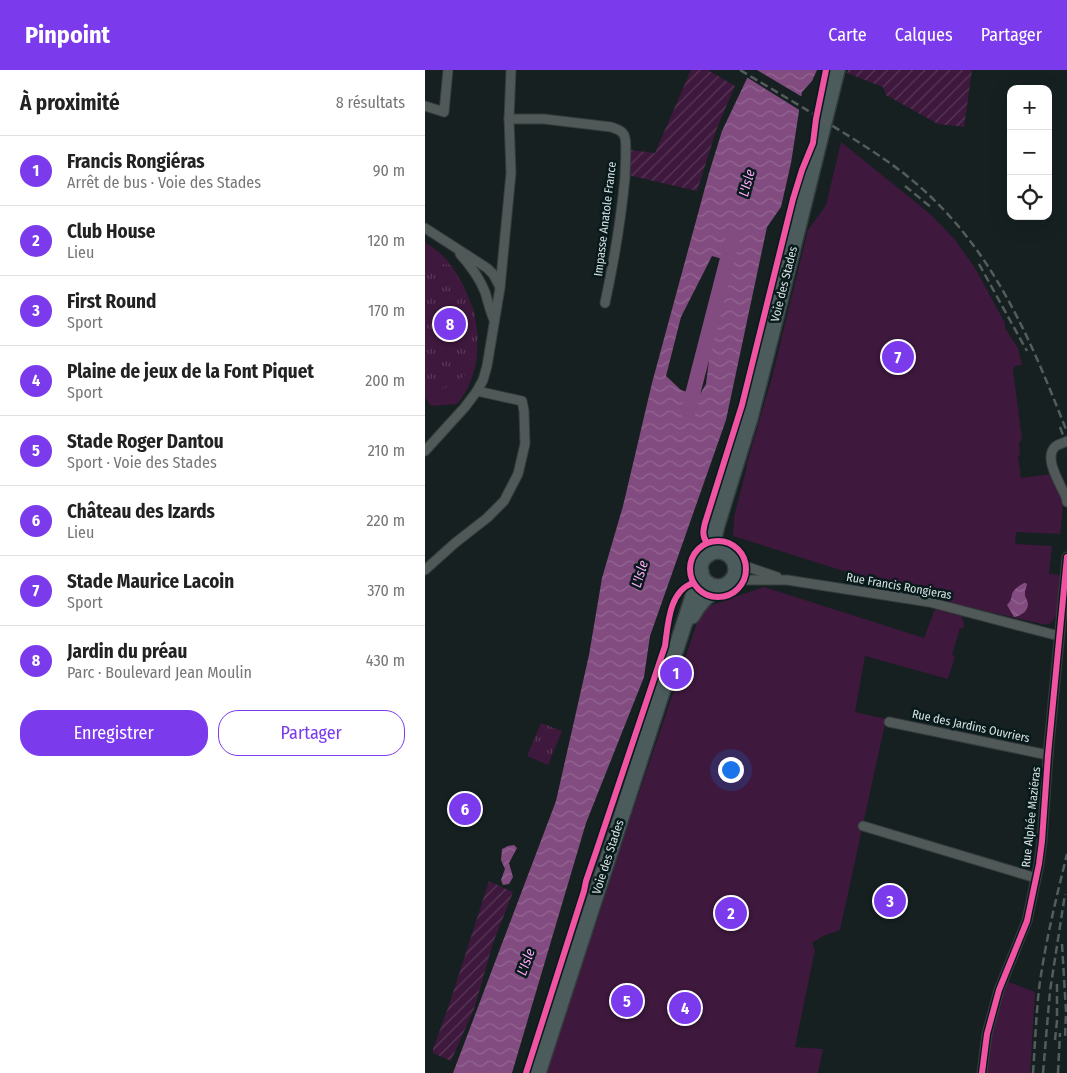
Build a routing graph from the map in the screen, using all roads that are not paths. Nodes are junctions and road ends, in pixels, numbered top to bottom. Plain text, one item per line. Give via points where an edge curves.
1 (448, 70) edge
2 (511, 70) edge
3 (837, 70) edge
4 (425, 106) edge
5 (509, 119) junction
6 (425, 228) edge
7 (450, 245) junction
8 (503, 258) junction
9 (487, 268) junction
10 (500, 288) junction
11 (484, 291) junction
12 (605, 303) dead end
13 (494, 320) junction
14 (477, 391) junction
15 (1064, 443) edge
16 (425, 451) edge
17 (725, 497) junction
18 (1067, 502) edge
19 (709, 554) junction
20 (731, 556) junction
21 (1067, 557) edge
22 (425, 570) edge
23 (701, 572) junction
24 (787, 580) junction
25 (726, 585) junction
26 (1059, 636) junction
27 (678, 642) junction
28 (889, 722) dead end
29 (1048, 755) junction
30 (863, 826) dead end
31 (1036, 878) junction
32 (538, 1073) edge
33 (982, 1073) edge

1 - 4 street via 444,112
2 - 5 street
3 - 17 main road, Voie des Stades via 750,418
5 - 8 street via 511,173
5 - 12 street, Impasse Anatole France via 544,119 617,129 623,133 624,186
6 - 7 street
7 - 9 street
7 - 11 street via 476,275
8 - 9 street via 496,267
8 - 10 street
9 - 10 street
10 - 11 street
10 - 13 street
11 - 13 street
13 - 14 street via 487,366
14 - 16 street
14 - 22 street via 522,401 525,444 518,474 504,501
15 - 18 street via 1055,447 1051,458
17 - 19 main road, Voie des Stades
17 - 20 main road, Voie des Stades via 725,545
19 - 20 main road via 719,551
19 - 23 main road via 701,564
20 - 24 street via 742,565
20 - 25 main road via 737,568 736,574
21 - 26 street, Rue Alphée Maziéras
23 - 25 main road via 711,585
23 - 27 main road, Voie des Stades
24 - 25 street, Rue Francis Rongieras via 744,580
24 - 26 street, Rue Francis Rongieras via 929,602
25 - 27 main road, Voie des Stades via 707,595
26 - 29 street, Rue Alphée Maziéras
27 - 32 main road, Voie des Stades
28 - 29 street, Rue des Jardins Ouvriers
29 - 31 street, Rue Alphée Maziéras
30 - 31 street
31 - 33 street, Rue Alphée Maziéras via 1027,921 999,990 987,1034

